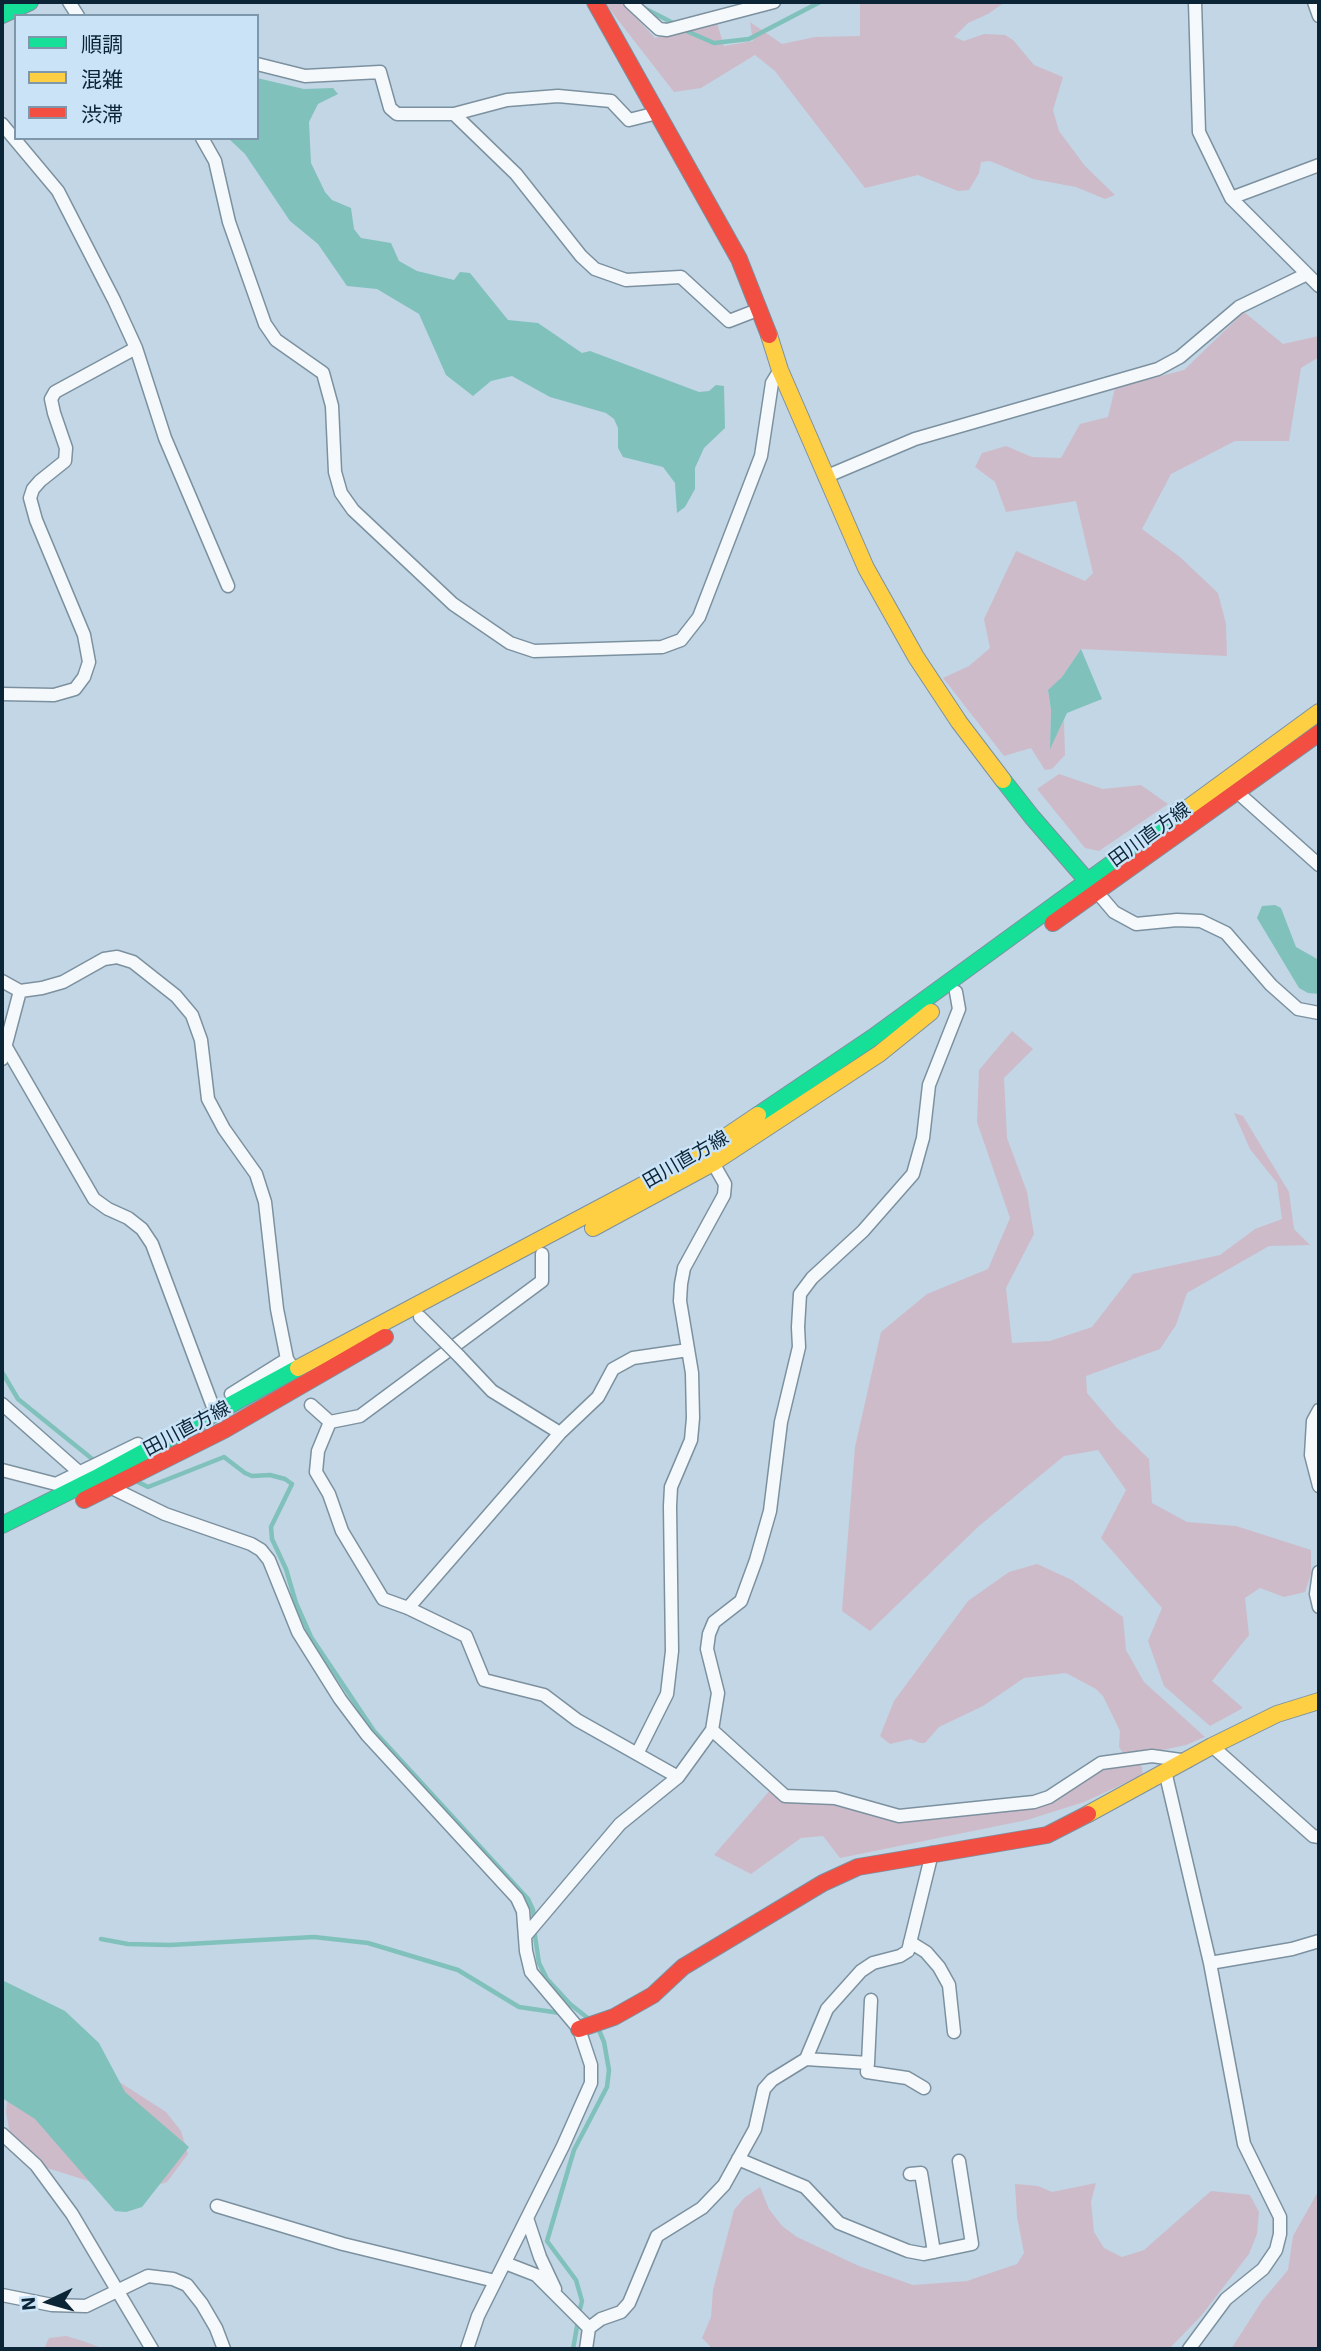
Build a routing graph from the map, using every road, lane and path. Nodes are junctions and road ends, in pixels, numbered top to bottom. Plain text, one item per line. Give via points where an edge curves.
1 (30, 2) edge
2 (595, 2) edge
3 (630, 2) edge
4 (774, 2) edge
5 (1195, 2) edge
6 (1314, 2) edge
7 (2, 15) edge
8 (1319, 16) edge
9 (259, 64) edge
10 (657, 113) junction
11 (454, 114) junction
12 (2, 124) edge
13 (14, 138) edge
14 (15, 140) edge
15 (203, 140) edge
16 (1319, 165) edge
17 (1231, 198) junction
18 (1307, 274) junction
19 (1319, 286) edge
20 (761, 309) junction
21 (136, 348) junction
22 (780, 370) junction
23 (825, 477) junction
24 (228, 586) dead end
25 (2, 694) edge
26 (1319, 712) edge
27 (1319, 733) edge
28 (1236, 791) junction
29 (1319, 865) edge
30 (1092, 887) junction
31 (2, 981) edge
32 (20, 991) junction
33 (956, 992) junction
34 (1319, 1013) edge
35 (4, 1053) edge
36 (713, 1163) junction
37 (542, 1254) junction
38 (420, 1317) junction
39 (688, 1350) junction
40 (2, 1405) edge
41 (311, 1405) dead end
42 (213, 1407) junction
43 (1319, 1410) edge
44 (330, 1422) junction
45 (560, 1433) junction
46 (2, 1470) edge
47 (80, 1473) junction
48 (1319, 1486) edge
49 (110, 1488) junction
50 (2, 1525) edge
51 (2, 1539) edge
52 (1319, 1572) edge
53 (1319, 1604) edge
54 (408, 1608) junction
55 (1319, 1702) edge
56 (712, 1730) junction
57 (1212, 1746) junction
58 (638, 1754) junction
59 (1188, 1761) junction
60 (1165, 1771) junction
61 (678, 1777) junction
62 (1319, 1837) edge
63 (932, 1853) junction
64 (526, 1935) junction
65 (1319, 1941) edge
66 (910, 1942) junction
67 (1210, 1963) junction
68 (872, 2000) dead end
69 (582, 2028) junction
70 (954, 2032) dead end
71 (806, 2059) junction
72 (868, 2063) junction
73 (924, 2088) dead end
74 (2, 2134) edge
75 (738, 2159) junction
76 (959, 2161) dead end
77 (910, 2175) dead end
78 (217, 2206) dead end
79 (527, 2218) junction
80 (934, 2252) junction
81 (505, 2263) junction
82 (495, 2281) junction
83 (117, 2292) junction
84 (2, 2295) edge
85 (560, 2299) junction
86 (587, 2326) junction
87 (152, 2349) edge
88 (225, 2349) edge
89 (467, 2349) edge
90 (586, 2349) edge
91 (1189, 2349) edge

1 - 7 main road
2 - 10 main road
3 - 4 street via 659,29 667,30
5 - 17 street via 1199,132
6 - 8 street
9 - 11 street via 305,76 380,72 390,108 397,114
10 - 11 street via 629,120 611,101 558,96 507,100
10 - 20 main road via 739,259
11 - 20 street via 516,174 595,270 626,280 681,277 729,321
12 - 13 street
14 - 21 street via 58,191
15 - 22 street via 215,161 229,222 265,324 276,340 323,373 332,406 335,472 341,493 353,510 453,604 510,643 534,651 662,648 681,640 699,617 761,456 772,383
16 - 17 street
17 - 18 street
18 - 19 street
18 - 23 street via 1239,307 1180,357 1158,369 915,439
20 - 22 main road
21 - 24 street via 165,438
21 - 25 street via 55,392 51,399 66,448 65,461 40,481 30,498 84,635 89,662 75,689 54,695
22 - 23 main road
23 - 30 main road via 866,568 923,668 1032,817
26 - 30 main road, 田川直方線
27 - 28 main road, 田川直方線
28 - 29 street
28 - 30 main road, 田川直方線
30 - 33 main road, 田川直方線
30 - 34 street via 1114,912 1136,923 1201,921 1226,933 1298,1009
30 - 50 main road, 田川直方線 via 719,1142
31 - 32 street
32 - 35 street
32 - 42 street via 63,982 103,959 117,957 133,962 155,979 192,1015 201,1040 208,1100 223,1129 257,1174 265,1202 277,1309 289,1363
33 - 36 main road, 田川直方線 via 878,1054
33 - 56 street via 959,1009 929,1085 923,1138 912,1174 800,1294 800,1347 782,1422 770,1511 741,1601 714,1622 709,1634 707,1648 719,1693
35 - 42 street via 94,1199 128,1218 152,1244
36 - 37 main road, 田川直方線
36 - 39 street via 725,1184 724,1195 684,1268 681,1284
37 - 38 main road, 田川直方線
37 - 44 street via 542,1281 360,1416
38 - 45 street, bridge via 492,1391
38 - 49 main road, 田川直方線 via 223,1430
39 - 45 street via 622,1362 598,1397
39 - 58 street via 693,1418 691,1440 671,1487 672,1651 667,1694
40 - 47 street
41 - 44 street
42 - 47 street
43 - 48 street via 1313,1421 1311,1455
44 - 54 street via 318,1451 316,1472 342,1531 383,1599
45 - 54 street
46 - 47 street via 56,1484
49 - 51 main road, 田川直方線
49 - 64 street via 261,1550 298,1632 340,1699 367,1735 517,1898
52 - 53 street
54 - 58 street via 466,1636 484,1680 544,1695 577,1720
55 - 57 main road via 1277,1714
56 - 59 street via 785,1796 835,1798 898,1816 1034,1802 1101,1763 1152,1756
56 - 61 street
57 - 59 main road
57 - 62 street
58 - 61 street
59 - 60 main road
60 - 63 main road via 1047,1835
60 - 67 street
61 - 64 street via 620,1824
63 - 66 street
63 - 69 main road via 858,1867 823,1883 683,1967 653,1995
64 - 69 street via 531,1972
65 - 67 street
66 - 70 street via 926,1952 949,1985
66 - 71 street via 908,1951 900,1956 861,1971 835,1999
67 - 91 street via 1244,2144 1280,2217 1280,2234 1263,2269 1226,2299
68 - 72 street
69 - 79 street via 591,2083
71 - 72 street
71 - 75 street via 764,2089 755,2129
72 - 73 street via 867,2072 907,2078
74 - 83 street via 36,2165 72,2214
75 - 80 street via 805,2187 839,2223 908,2251
75 - 86 street via 724,2185 702,2208 657,2236 629,2304
76 - 80 street via 972,2244
77 - 80 street via 921,2173
78 - 82 street via 343,2244
79 - 81 street
79 - 85 street
81 - 82 street
81 - 85 street via 536,2275
82 - 89 street
83 - 84 street via 86,2306
83 - 87 street
83 - 88 street via 148,2276 187,2286
85 - 86 street
86 - 90 street

